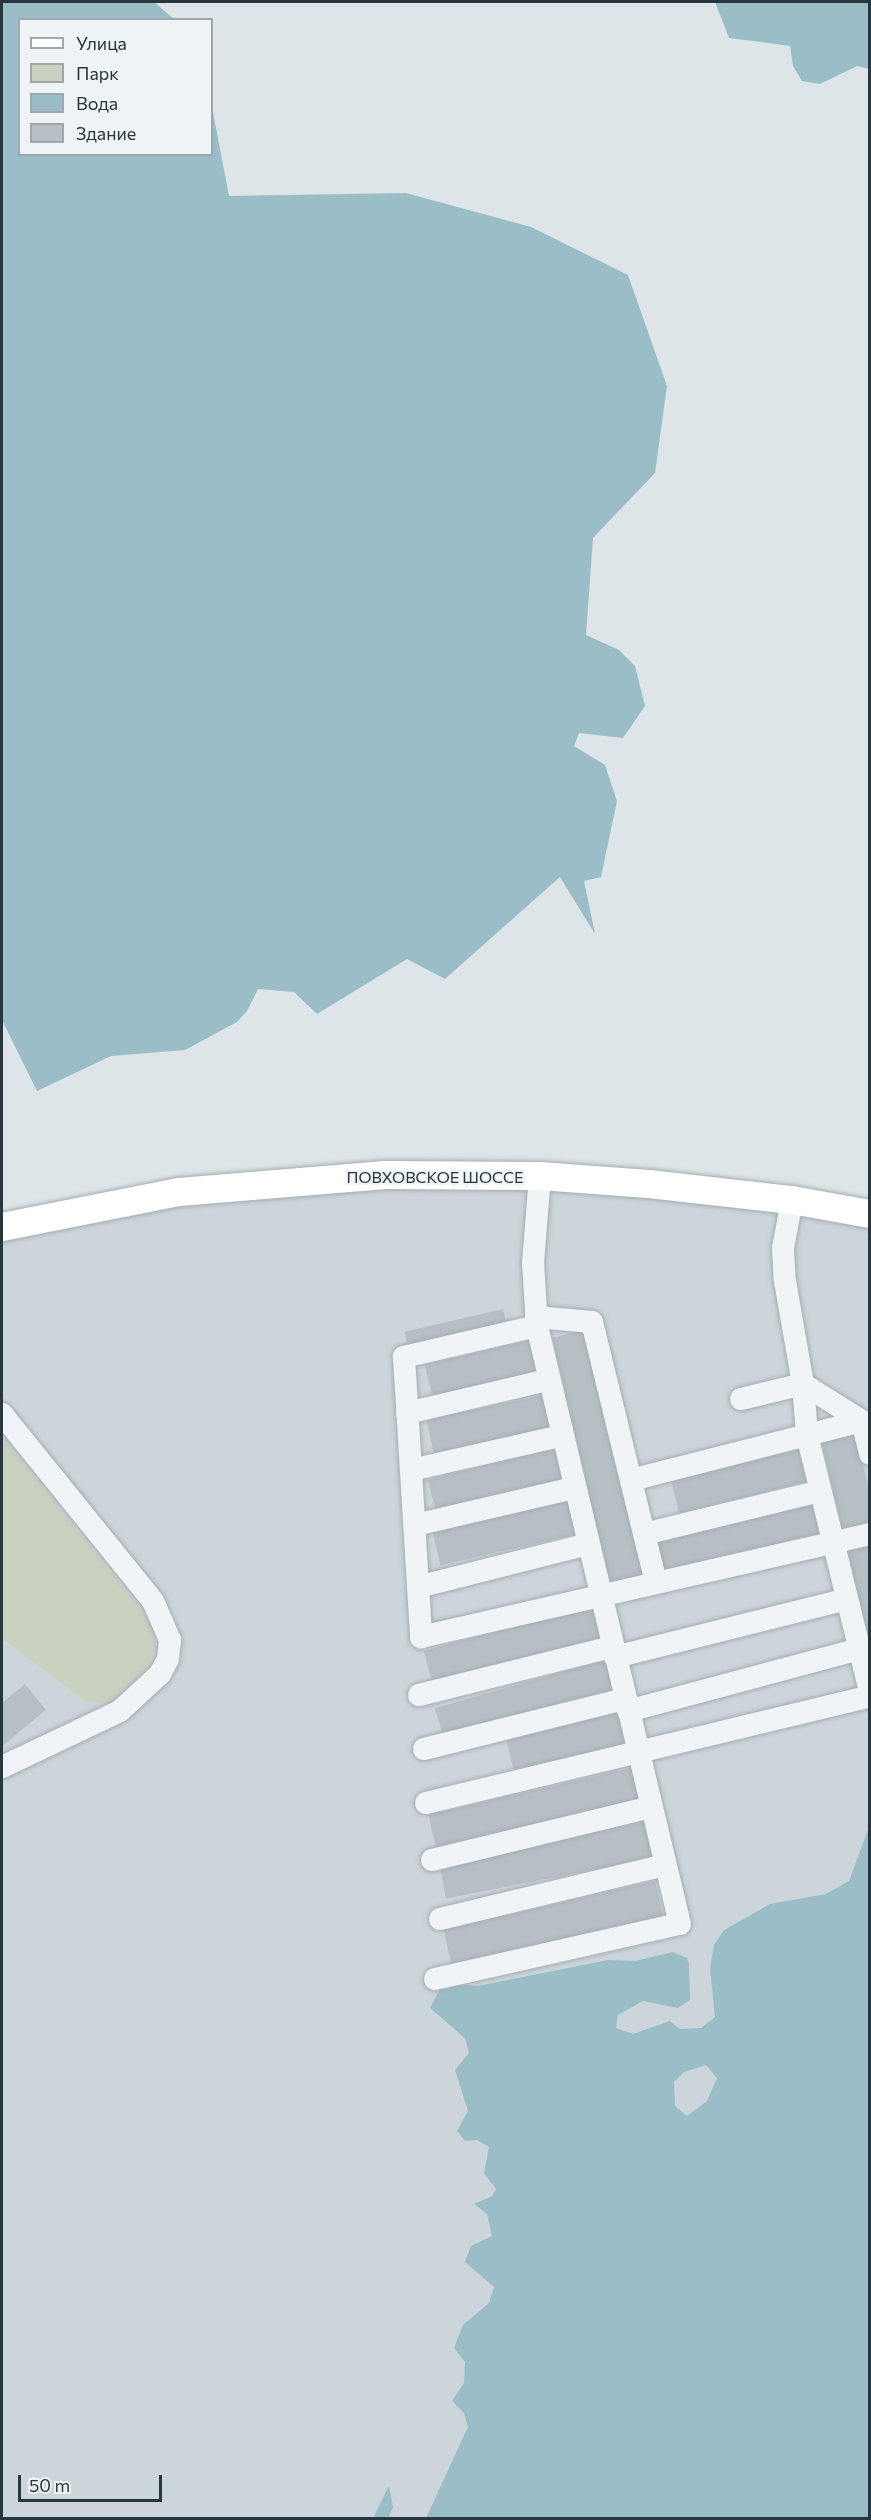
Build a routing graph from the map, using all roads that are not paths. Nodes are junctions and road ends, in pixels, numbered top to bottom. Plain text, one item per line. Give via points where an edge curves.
1 (540, 1176) junction
2 (792, 1200) junction
3 (870, 1214) edge
4 (2, 1227) edge
5 (536, 1321) junction
6 (548, 1380) junction
7 (803, 1384) junction
8 (741, 1399) dead end
9 (407, 1413) junction
10 (2, 1414) edge
11 (862, 1421) junction
12 (561, 1436) junction
13 (807, 1436) junction
14 (870, 1454) edge
15 (411, 1470) junction
16 (631, 1480) junction
17 (574, 1488) junction
18 (820, 1491) junction
19 (414, 1525) junction
20 (644, 1534) junction
21 (870, 1534) edge
22 (833, 1542) junction
23 (588, 1544) junction
24 (656, 1582) junction
25 (418, 1587) junction
26 (600, 1596) junction
27 (847, 1599) junction
28 (859, 1649) junction
29 (614, 1652) junction
30 (870, 1694) edge
31 (419, 1695) dead end
32 (626, 1705) junction
33 (424, 1749) dead end
34 (638, 1753) junction
35 (2, 1767) edge
36 (426, 1803) dead end
37 (651, 1807) junction
38 (432, 1860) dead end
39 (665, 1865) junction
40 (440, 1919) dead end
41 (435, 1979) dead end

1 - 2 main road, ПОВХОВСКОЕ ШОССЕ
1 - 4 main road, ПОВХОВСКОЕ ШОССЕ via 385,1174 272,1182 158,1196
1 - 5 lane via 535,1221
2 - 3 main road, ПОВХОВСКОЕ ШОССЕ
2 - 7 lane via 783,1248
5 - 6 lane
5 - 9 lane via 404,1357
5 - 16 lane via 592,1322
6 - 9 lane
6 - 12 lane
7 - 8 lane
7 - 11 lane
7 - 13 lane
9 - 15 lane
10 - 35 lane via 153,1601 170,1640 168,1659 160,1674 120,1711
11 - 13 lane
11 - 14 lane
12 - 15 lane
12 - 17 lane
13 - 16 lane
13 - 18 lane
15 - 19 lane
16 - 20 lane
17 - 19 lane
17 - 23 lane
18 - 20 lane
18 - 22 lane
19 - 25 lane
20 - 24 lane
21 - 22 lane
22 - 24 lane
22 - 27 lane
23 - 25 lane
23 - 26 lane
24 - 26 lane
25 - 26 lane via 421,1637
26 - 29 lane
27 - 28 lane
27 - 29 lane
28 - 30 lane
28 - 32 lane
29 - 31 lane
29 - 32 lane
30 - 34 lane
32 - 33 lane
32 - 34 lane
34 - 36 lane
34 - 37 lane
37 - 38 lane
37 - 39 lane
39 - 40 lane
39 - 41 lane via 680,1924

